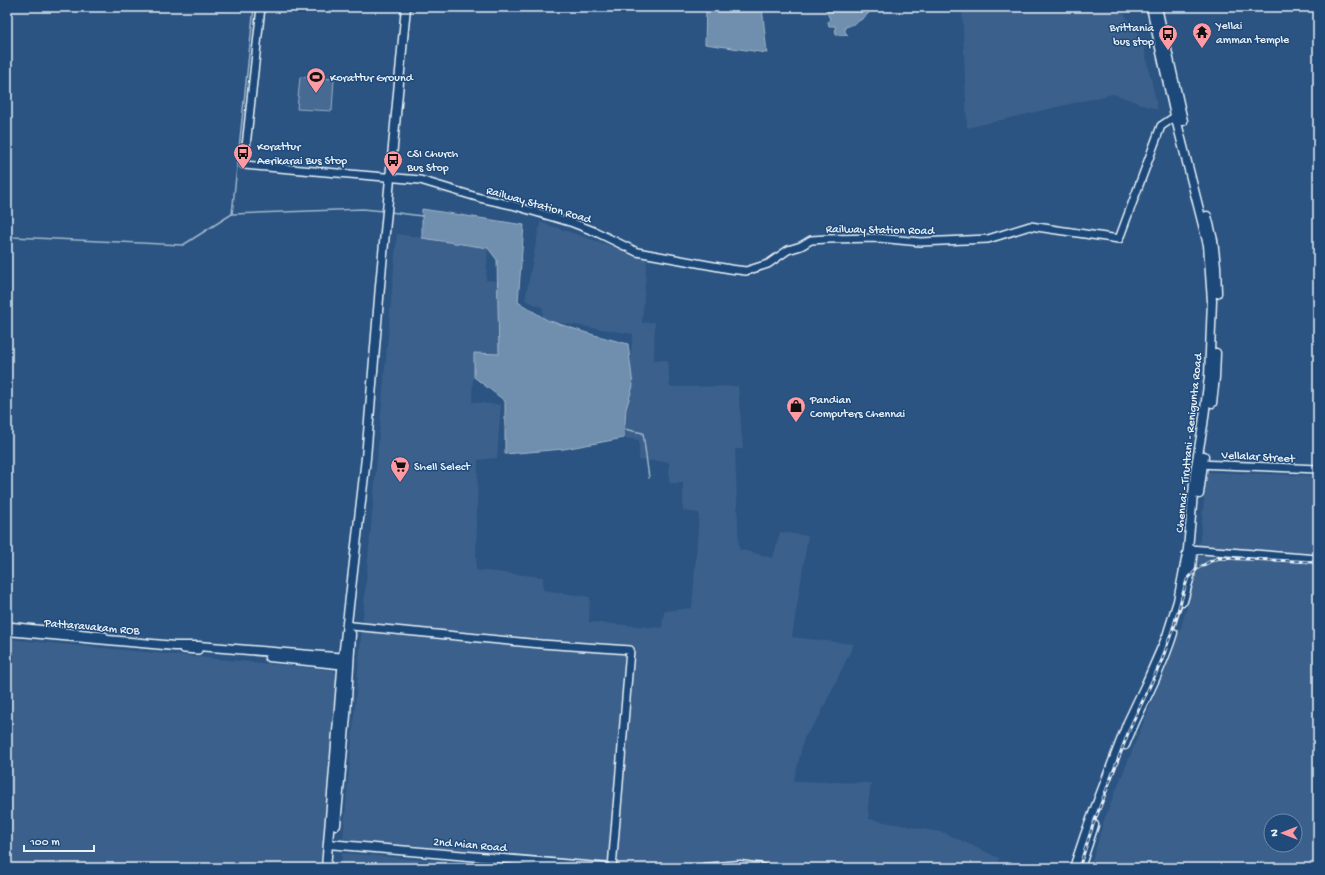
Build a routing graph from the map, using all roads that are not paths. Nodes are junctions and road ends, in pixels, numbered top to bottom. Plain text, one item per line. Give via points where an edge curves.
1 (261, 7) edge
2 (406, 7) edge
3 (409, 7) edge
4 (1151, 7) edge
5 (1157, 7) edge
6 (1178, 114) junction
7 (392, 177) junction
8 (375, 374) junction
9 (1200, 464) junction
10 (1318, 469) edge
11 (1192, 551) junction
12 (1318, 559) edge
13 (7, 626) edge
14 (352, 626) junction
15 (7, 630) edge
16 (7, 635) edge
17 (198, 648) junction
18 (346, 662) junction
19 (1149, 685) junction
20 (331, 844) junction
21 (326, 868) edge
22 (332, 868) edge
23 (611, 868) edge
24 (704, 868) edge
25 (762, 868) edge
26 (1074, 868) edge
27 (1080, 868) edge

1 - 7 street via 244,166
2 - 7 main road
3 - 7 main road
4 - 6 main road, Chennai - Tiruttani - Renigunta Road
5 - 6 main road, Chennai - Tiruttani - Renigunta Road
6 - 7 street, Railway Station Road via 1161,126 1119,239 1030,226 988,239 920,242 878,238 816,239 788,250 768,264 746,271 637,252 573,223 420,180
6 - 9 main road, Chennai - Tiruttani - Renigunta Road via 1211,267 1209,377
7 - 8 main road
8 - 14 main road via 370,458
8 - 18 main road
9 - 10 street, Vellalar Street
9 - 11 main road, Chennai - Tiruttani - Renigunta Road
11 - 12 street
11 - 19 main road, Chennai - Tiruttani - Renigunta Road via 1178,602
13 - 17 street
14 - 18 main road
14 - 23 street via 630,650
15 - 17 main road, Pattaravakam ROB
16 - 17 street
17 - 18 main road, Pattaravakam ROB
18 - 20 main road via 346,715
19 - 26 main road, Chennai - Tiruttani - Renigunta Road via 1128,722
19 - 27 main road, Chennai - Tiruttani - Renigunta Road via 1093,827
20 - 21 main road
20 - 22 main road
20 - 23 main road, 2nd Mian Road
24 - 25 main road via 740,865

